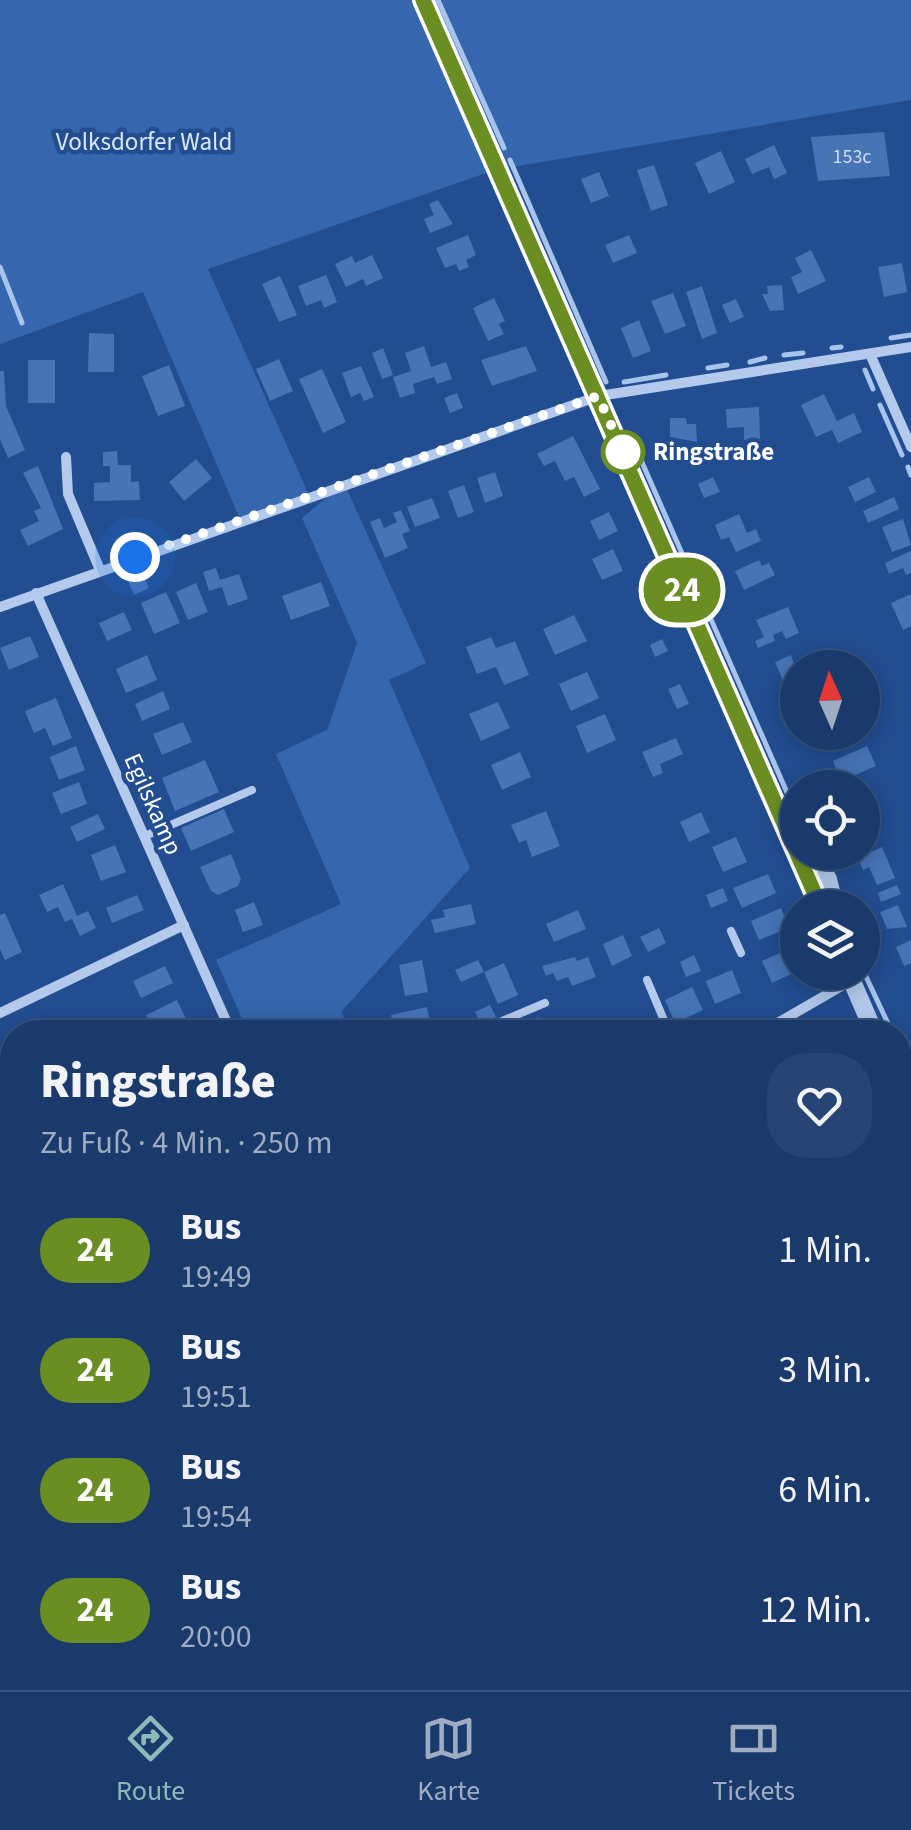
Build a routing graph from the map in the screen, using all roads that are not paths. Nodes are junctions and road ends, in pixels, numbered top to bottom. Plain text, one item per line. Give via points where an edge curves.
1 (423, 0) edge
2 (911, 347) edge
3 (870, 354) junction
4 (598, 396) junction
5 (911, 447) edge
6 (66, 457) dead end
7 (100, 570) junction
8 (36, 593) junction
9 (0, 607) edge
10 (252, 790) dead end
11 (780, 804) edge
12 (145, 836) junction
13 (184, 924) junction
14 (731, 931) dead end
15 (741, 953) dead end
16 (646, 980) dead end
17 (828, 990) edge
18 (856, 990) edge
19 (545, 1003) dead end
20 (0, 1013) edge
21 (226, 1020) edge
22 (505, 1020) edge
23 (664, 1020) edge
24 (781, 1020) edge
25 (869, 1020) edge

1 - 4 street
2 - 3 street
3 - 4 street
3 - 5 street
4 - 7 street
4 - 11 street
6 - 7 street via 68,494
7 - 8 street
8 - 9 street
8 - 12 street, Egilskamp
10 - 12 lane
12 - 13 street, Egilskamp
13 - 20 street
13 - 21 street, Egilskamp
14 - 15 lane
16 - 23 lane
17 - 24 street
18 - 25 street
19 - 22 lane

